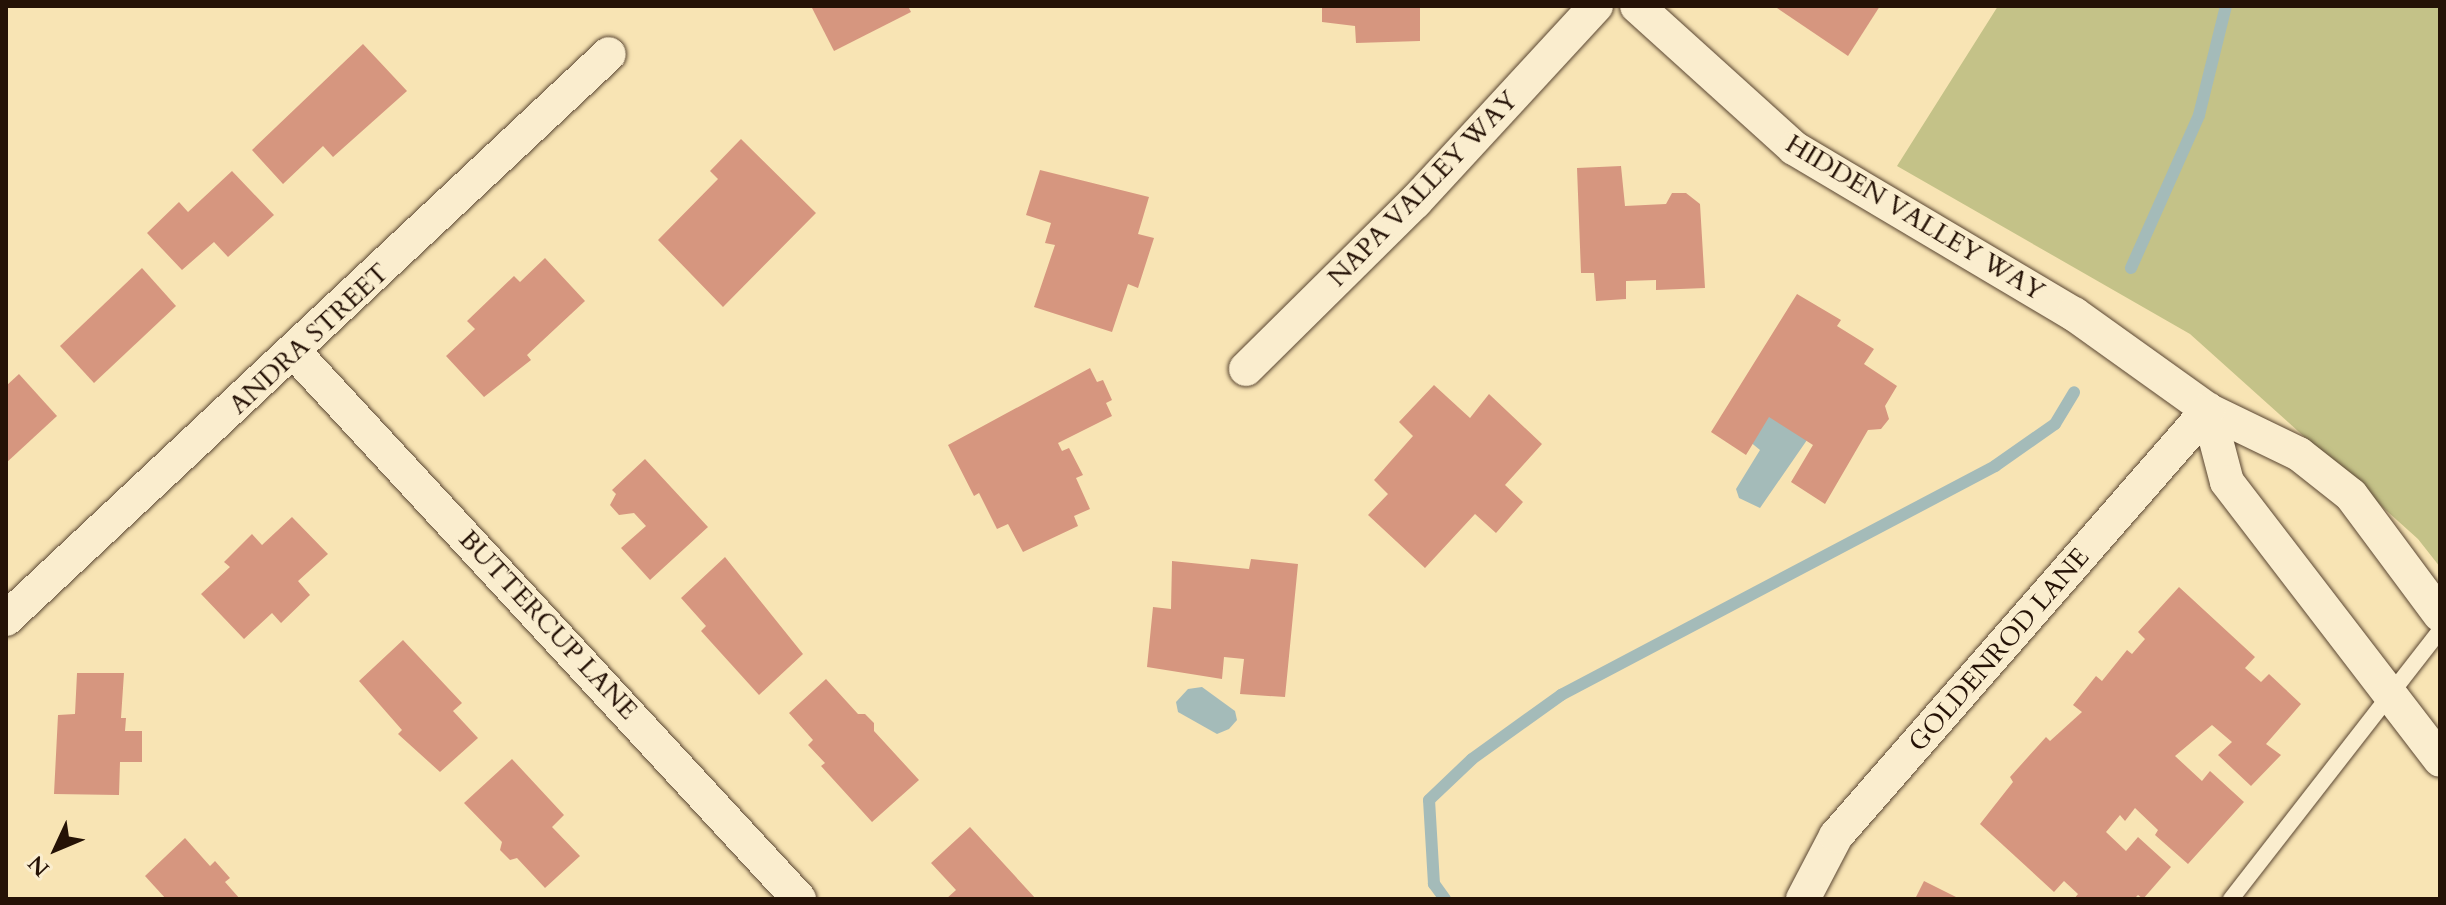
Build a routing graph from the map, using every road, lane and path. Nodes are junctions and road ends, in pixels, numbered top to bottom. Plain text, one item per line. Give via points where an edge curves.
1 (1596, 6) edge
2 (1637, 6) edge
3 (609, 54) dead end
4 (295, 353) junction
5 (1246, 369) dead end
6 (2208, 410) junction
7 (2440, 615) edge
8 (6, 619) edge
9 (2440, 631) edge
10 (2388, 693) junction
11 (2440, 760) edge
12 (799, 899) edge
13 (1803, 899) edge
14 (2231, 899) edge

1 - 5 street, NAPA VALLEY WAY via 1415,202
2 - 6 street, HIDDEN VALLEY WAY via 1794,148 2074,314
3 - 4 street, ANDRA STREET
4 - 8 street, ANDRA STREET
4 - 12 street, BUTTERCUP LANE
6 - 7 street, HIDDEN VALLEY WAY via 2299,454 2351,495
6 - 10 street via 2227,482
6 - 13 street, GOLDENROD LANE via 1836,836
9 - 10 lane
10 - 11 street
10 - 14 lane

